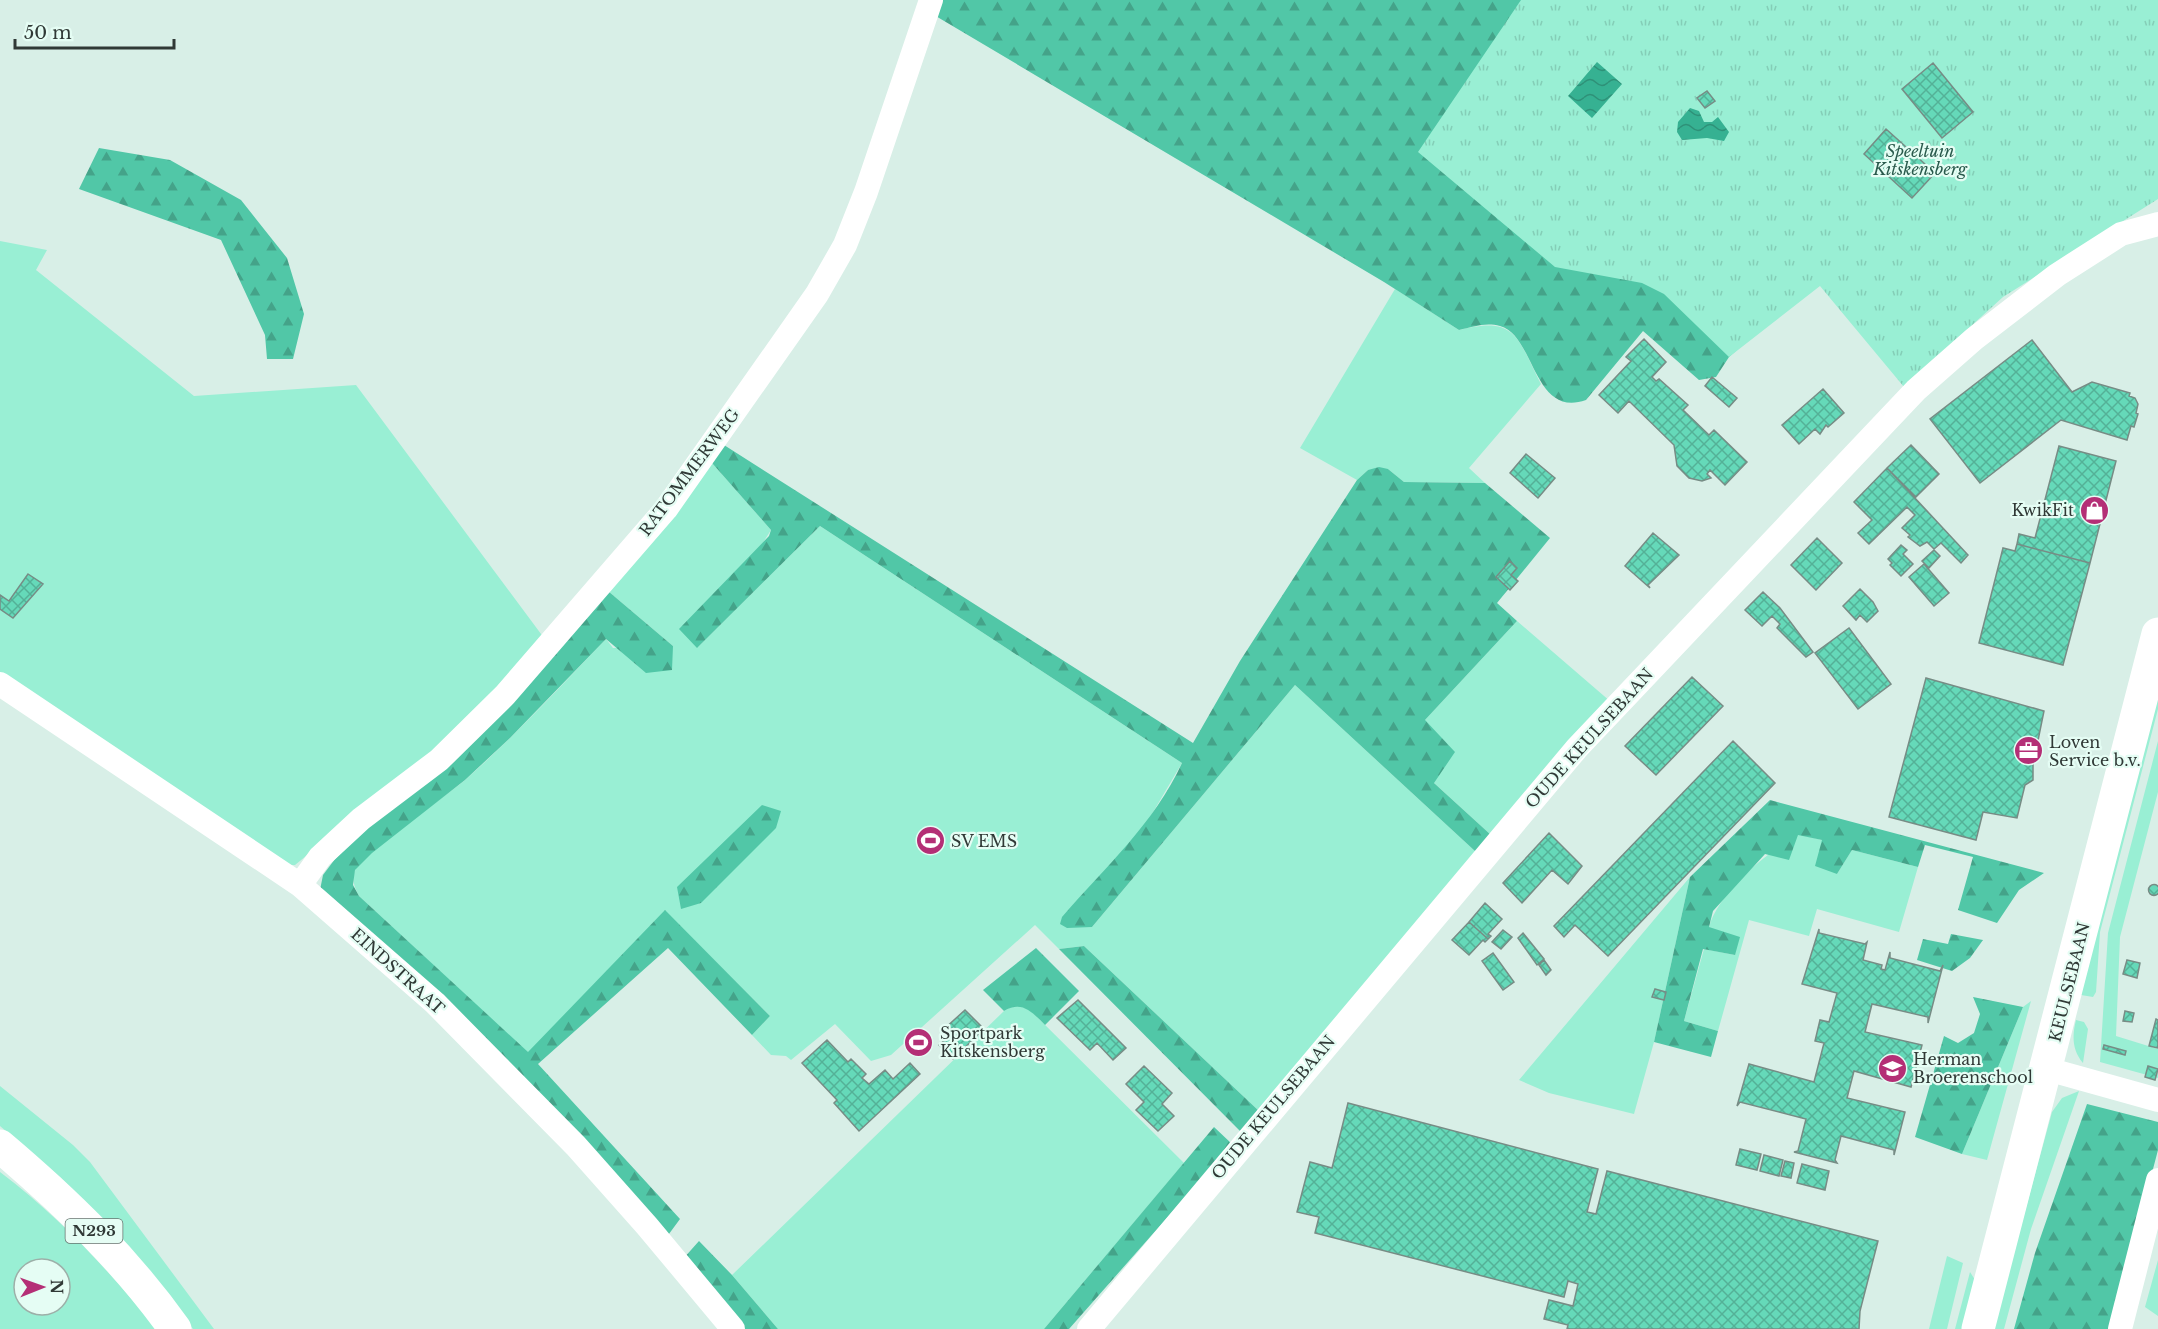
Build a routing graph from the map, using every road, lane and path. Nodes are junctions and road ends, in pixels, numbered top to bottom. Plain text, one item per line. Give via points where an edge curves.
1 (931, 0) edge
2 (2158, 224) edge
3 (2158, 634) edge
4 (0, 684) edge
5 (300, 885) junction
6 (2047, 1069) junction
7 (2158, 1100) edge
8 (0, 1146) edge
9 (2158, 1180) edge
10 (2124, 1328) edge
11 (175, 1329) edge
12 (733, 1329) edge
13 (1089, 1329) edge
14 (1978, 1329) edge

1 - 5 street, RATOMMERWEG via 845,245 817,294 666,509 505,695 439,760 361,819 320,857
2 - 13 street, OUDE KEULSEBAAN via 2121,234 2057,275 1916,390 1576,748
3 - 6 street, KEULSEBAAN
4 - 5 street, EINDSTRAAT
5 - 12 street, EINDSTRAAT via 435,1003 576,1146
6 - 7 street
6 - 14 street, KEULSEBAAN
8 - 11 street, N293 via 54,1191 104,1241
9 - 10 street

